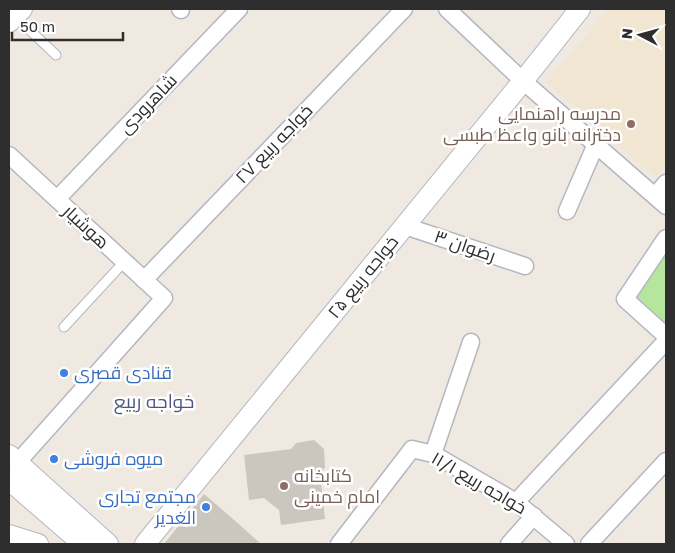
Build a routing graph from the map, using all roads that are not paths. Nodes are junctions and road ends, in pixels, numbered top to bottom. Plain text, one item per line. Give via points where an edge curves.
1 (239, 9) edge
2 (404, 9) edge
3 (447, 9) edge
4 (580, 9) edge
5 (15, 16) edge
6 (56, 55) dead end
7 (523, 81) junction
8 (596, 144) junction
9 (9, 155) edge
10 (666, 182) edge
11 (56, 199) junction
12 (661, 201) edge
13 (567, 211) dead end
14 (405, 226) junction
15 (666, 238) edge
16 (124, 262) junction
17 (525, 266) dead end
18 (144, 280) junction
19 (64, 327) dead end
20 (666, 336) edge
21 (666, 341) edge
22 (471, 342) dead end
23 (433, 454) junction
24 (666, 461) edge
25 (12, 466) edge
26 (516, 502) junction
27 (534, 516) junction
28 (9, 535) edge
29 (597, 542) edge
30 (38, 544) edge
31 (83, 544) edge
32 (108, 544) edge
33 (145, 544) edge
34 (339, 544) edge
35 (509, 544) edge
36 (566, 544) edge

1 - 11 street, شاهرودی
2 - 18 street, خواجه ربیع ۲۷
3 - 7 street
4 - 7 street, خواجه ربیع ۲۵
5 - 6 lane
7 - 8 street
7 - 14 street, خواجه ربیع ۲۵
8 - 12 street
8 - 13 street
9 - 11 street, هوشیار
10 - 12 street
11 - 16 street, هوشیار
14 - 17 street, رضوان ۳
14 - 33 street, خواجه ربیع ۲۵
15 - 20 street via 625,299
16 - 18 street, هوشیار
16 - 19 lane
18 - 25 street, هوشیار via 164,298
21 - 26 street
22 - 23 street
23 - 26 street, خواجه ربیع ۱۱/۱
23 - 34 street, خواجه ربیع ۱۱/۱ via 412,449
24 - 29 street
25 - 31 street
25 - 32 street
26 - 27 street, خواجه ربیع ۱۱/۱
27 - 35 street
27 - 36 street, خواجه ربیع ۱۱/۱
28 - 30 street

